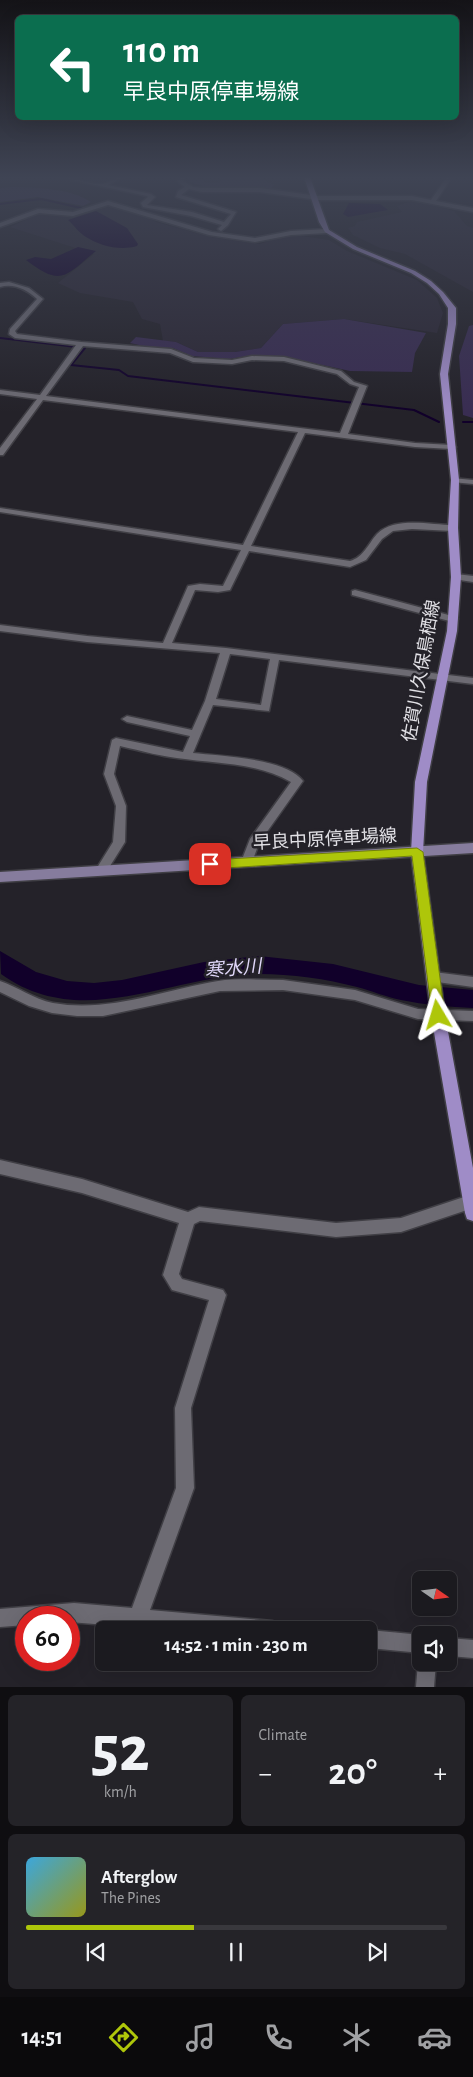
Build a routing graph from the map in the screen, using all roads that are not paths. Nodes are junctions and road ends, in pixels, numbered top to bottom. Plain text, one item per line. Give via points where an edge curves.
1 (374, 256) edge
2 (0, 285) edge
3 (80, 347) junction
4 (0, 392) edge
5 (41, 397) junction
6 (302, 431) junction
7 (343, 436) junction
8 (452, 447) junction
9 (0, 453) edge
10 (455, 480) junction
11 (473, 482) edge
12 (0, 510) edge
13 (453, 528) junction
14 (246, 548) junction
15 (456, 577) junction
16 (473, 579) edge
17 (355, 592) dead end
18 (453, 619) junction
19 (0, 628) edge
20 (167, 644) junction
21 (226, 650) junction
22 (275, 656) junction
23 (443, 678) junction
24 (473, 681) edge
25 (210, 701) junction
26 (127, 719) dead end
27 (196, 734) junction
28 (186, 756) junction
29 (473, 848) edge
30 (417, 852) junction
31 (247, 862) junction
32 (101, 871) junction
33 (0, 877) edge
34 (434, 977) junction
35 (473, 982) edge
36 (0, 986) edge
37 (438, 1015) junction
38 (473, 1016) edge
39 (0, 1167) edge
40 (472, 1206) edge
41 (188, 1219) junction
42 (0, 1618) edge
43 (138, 1618) junction
44 (172, 1621) edge
45 (377, 1640) edge
46 (412, 1643) edge
47 (457, 1648) edge
48 (473, 1649) edge
49 (427, 1671) edge
50 (426, 1687) edge

1 - 8 main road, 佐賀川久保鳥栖線 via 429,282 452,308 444,374
2 - 3 street via 11,283 40,298 11,335
3 - 5 street
3 - 7 street via 171,351 187,358 232,362 252,358 284,359 344,374 352,383 363,386
4 - 5 street
5 - 6 street
5 - 9 street
6 - 7 street
6 - 14 street
7 - 8 street
8 - 10 main road, 佐賀川久保鳥栖線
10 - 11 street
10 - 13 main road, 佐賀川久保鳥栖線
12 - 14 street
13 - 14 street via 390,529 377,538 366,556 350,564
13 - 15 main road, 佐賀川久保鳥栖線
14 - 20 street via 224,589 191,588
15 - 16 street
15 - 18 main road, 佐賀川久保鳥栖線
17 - 18 street
18 - 23 main road, 佐賀川久保鳥栖線
19 - 20 street via 87,639
20 - 21 street
21 - 22 street
21 - 25 street
22 - 23 street
22 - 25 street via 265,709
23 - 24 street
23 - 30 main road, 佐賀川久保鳥栖線 via 421,782
25 - 27 street
26 - 27 street
27 - 28 street
28 - 31 street via 252,761 284,771 298,781 254,842
28 - 32 street via 116,742 109,774 120,806 119,842
29 - 30 main road, 早良中原停車場線
30 - 31 main road, 早良中原停車場線
30 - 34 main road, 佐賀川久保鳥栖線
31 - 32 main road, 早良中原停車場線
32 - 33 main road, 早良中原停車場線
34 - 35 street
34 - 37 main road, 佐賀川久保鳥栖線
36 - 37 street via 29,1001 52,1008 86,1011 111,1010 220,986 283,985 330,990 418,1014
37 - 38 street
37 - 40 main road, 佐賀川久保鳥栖線
39 - 41 street via 82,1186
40 - 41 street via 401,1225 336,1230 199,1214
41 - 43 street via 172,1275 177,1285 218,1296 183,1408 185,1488
42 - 43 street via 74,1612
43 - 44 street
45 - 46 street
47 - 48 street
49 - 50 street

